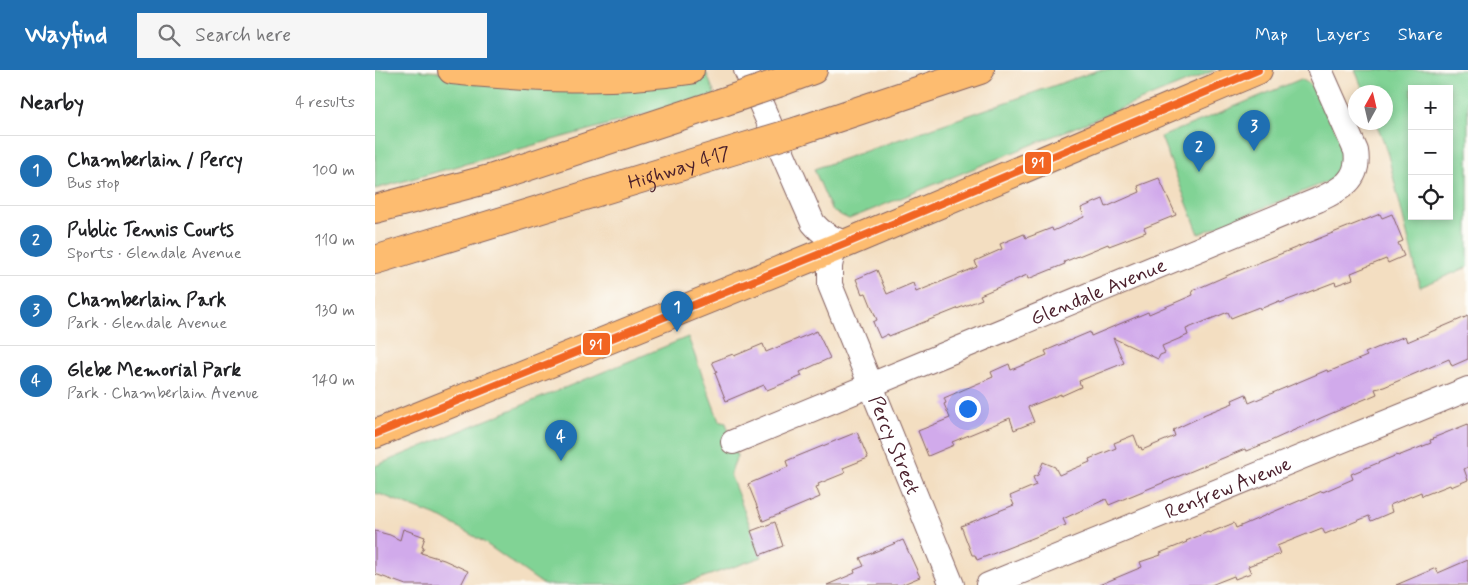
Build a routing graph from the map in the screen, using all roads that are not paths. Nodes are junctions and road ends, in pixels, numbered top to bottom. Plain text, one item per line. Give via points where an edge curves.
1 (452, 70) edge
2 (691, 70) edge
3 (746, 70) edge
4 (813, 70) edge
5 (980, 70) edge
6 (1258, 70) edge
7 (1320, 70) edge
8 (375, 210) edge
9 (841, 246) junction
10 (375, 260) edge
11 (806, 260) junction
12 (837, 305) junction
13 (871, 385) junction
14 (1468, 389) edge
15 (375, 434) edge
16 (733, 442) dead end
17 (952, 585) edge
18 (988, 585) edge

1 - 2 main road via 596,78
3 - 9 street via 813,223
4 - 8 main road, bridge via 493,178
5 - 10 main road, Highway 417, bridge via 738,150
6 - 9 main road
7 - 13 street, Glendale Avenue via 1356,151 1356,168 1347,184 1318,200
9 - 11 main road
9 - 12 street, Percy Street via 830,266 830,284
11 - 12 street, Percy Street via 820,289
11 - 15 main road
12 - 13 street, Percy Street
13 - 16 street, Glendale Avenue
13 - 17 street, Percy Street
14 - 18 street, Renfrew Avenue

